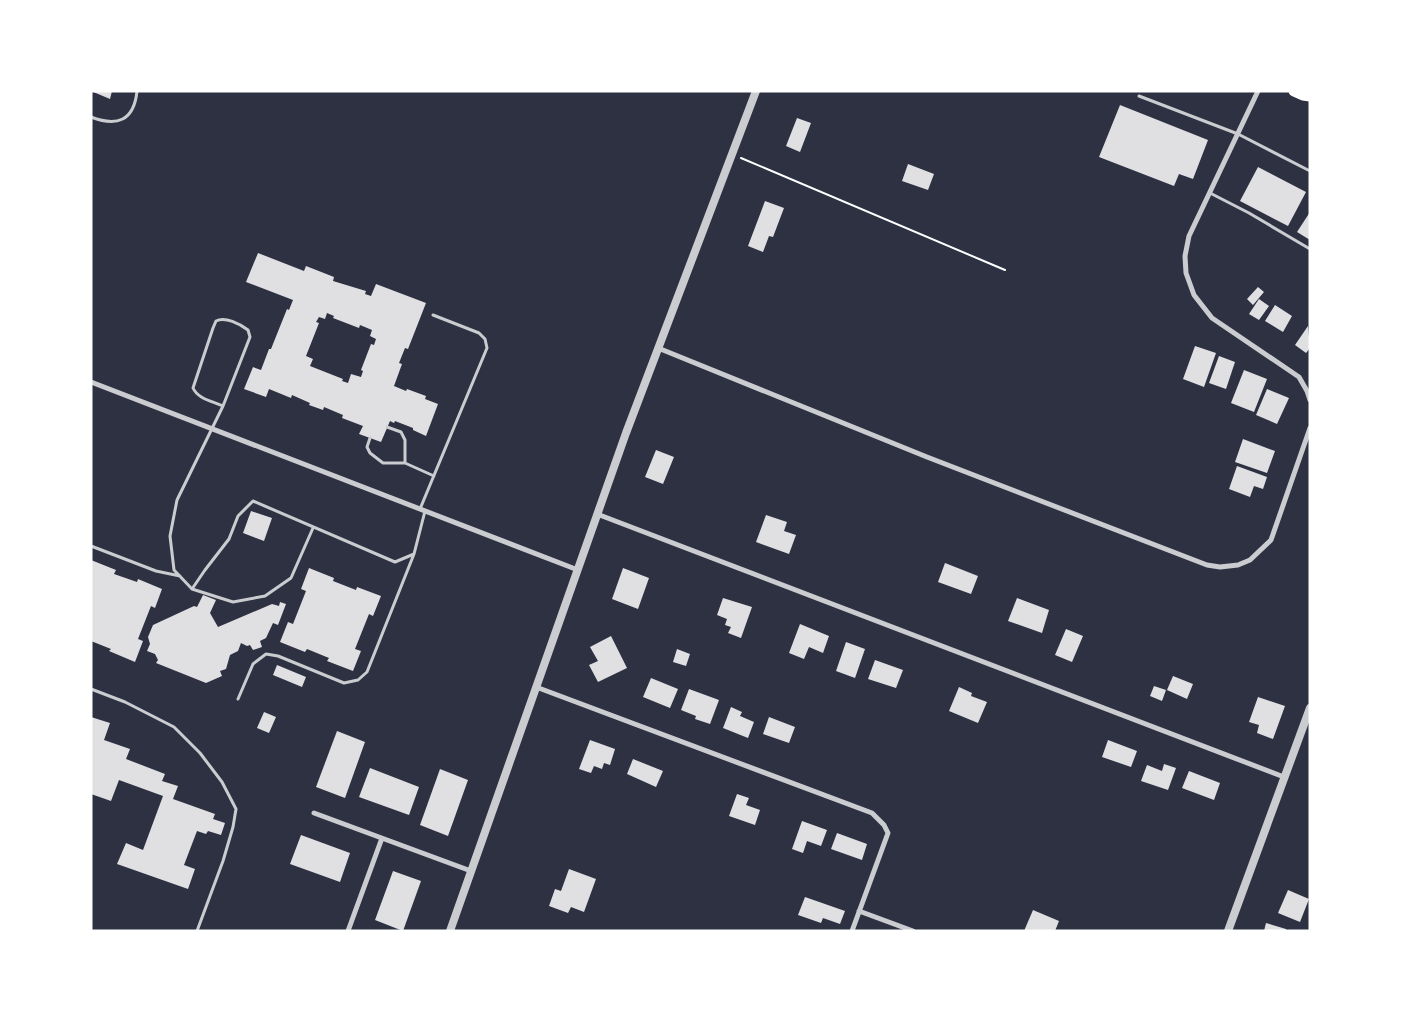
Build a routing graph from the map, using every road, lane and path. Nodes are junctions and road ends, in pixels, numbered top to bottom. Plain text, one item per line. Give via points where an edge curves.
1 (137, 91) edge
2 (756, 91) edge
3 (1258, 91) edge
4 (1139, 96) dead end
5 (91, 117) edge
6 (1238, 134) junction
7 (732, 154) junction
8 (1310, 171) edge
9 (1210, 193) junction
10 (1310, 249) edge
11 (1004, 270) dead end
12 (433, 315) dead end
13 (658, 348) junction
14 (91, 382) edge
15 (1310, 400) edge
16 (223, 406) junction
17 (387, 427) dead end
18 (1310, 428) edge
19 (212, 429) junction
20 (370, 438) dead end
21 (405, 463) junction
22 (434, 476) junction
23 (422, 510) junction
24 (597, 514) junction
25 (313, 528) junction
26 (91, 546) edge
27 (414, 554) junction
28 (578, 570) junction
29 (180, 576) junction
30 (192, 589) junction
31 (536, 687) junction
32 (91, 689) edge
33 (238, 699) dead end
34 (1310, 708) edge
35 (1284, 777) junction
36 (314, 813) dead end
37 (382, 838) junction
38 (471, 871) junction
39 (859, 911) junction
40 (197, 931) edge
41 (348, 931) edge
42 (450, 931) edge
43 (852, 931) edge
44 (913, 931) edge
45 (1228, 931) edge

1 - 5 lane via 137,99 128,116 121,120 110,122
2 - 7 street
3 - 6 street
4 - 6 lane
6 - 8 lane
6 - 9 street
7 - 11 path
7 - 13 street
9 - 10 lane
9 - 15 street via 1189,236 1185,256 1186,272 1194,295 1212,318 1298,377
12 - 22 lane via 479,333 487,348
13 - 18 street via 927,457 1207,565 1220,567 1250,560 1271,540
13 - 24 street
14 - 19 street
16 - 16 lane via 250,333 222,318 212,328 193,388 197,395
16 - 19 lane
17 - 21 lane via 401,432
19 - 23 street
19 - 29 lane via 177,500 170,536 174,570
20 - 21 lane via 367,447 370,453 383,463
21 - 22 lane
22 - 23 lane
23 - 27 lane
23 - 28 street
24 - 28 street
24 - 35 street
25 - 27 lane via 395,562
25 - 30 lane via 291,578 265,596 233,602
25 - 30 lane via 253,501 238,516 229,539
26 - 29 lane via 156,572
27 - 33 lane via 367,672 358,680 344,683 266,654 253,664
28 - 31 street
29 - 30 lane
31 - 38 street
31 - 39 street via 872,812 888,833
32 - 40 lane via 174,726 222,782 236,810 223,861
34 - 35 street
35 - 45 street
36 - 37 street
37 - 38 street
37 - 41 street
38 - 42 street
39 - 43 street
39 - 44 street

